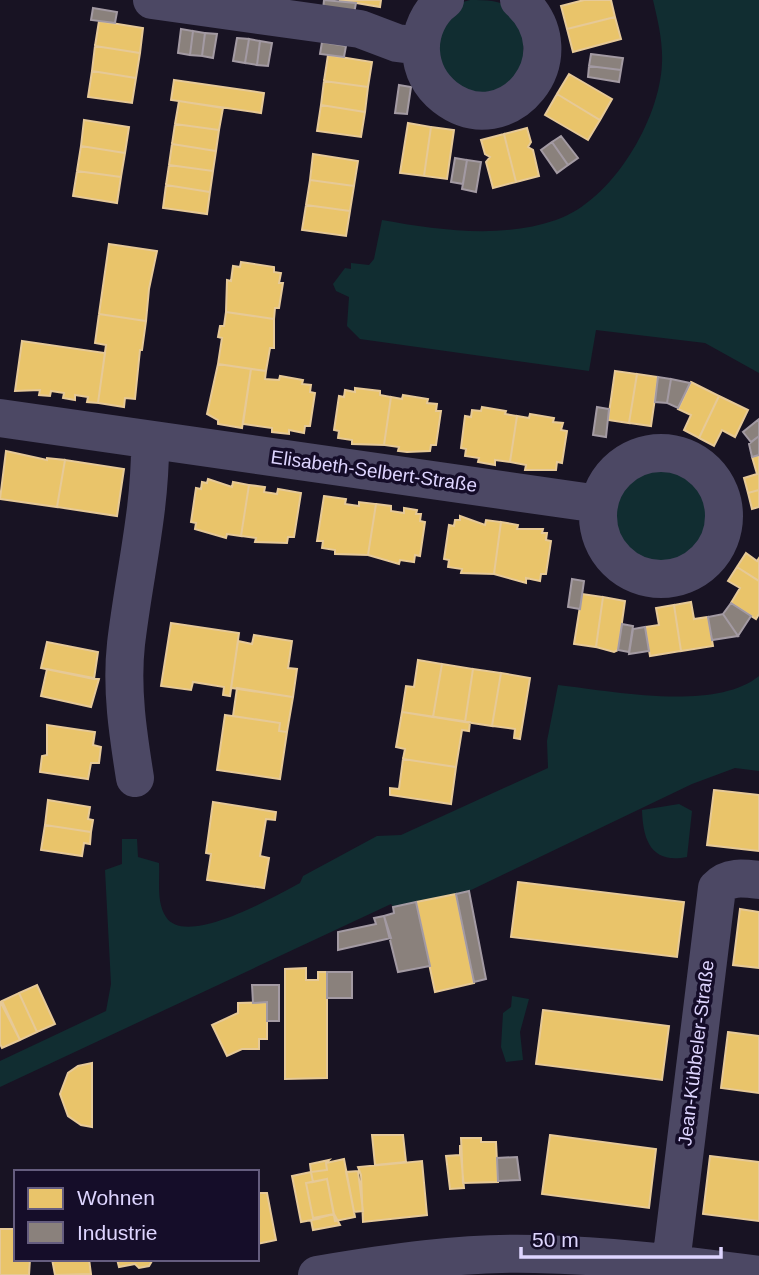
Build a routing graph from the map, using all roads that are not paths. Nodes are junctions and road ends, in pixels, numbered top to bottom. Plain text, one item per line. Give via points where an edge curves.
1 (152, 0) edge
2 (445, 0) edge
3 (519, 0) edge
4 (421, 46) junction
5 (0, 418) edge
6 (150, 440) junction
7 (599, 504) dead end
8 (135, 778) dead end
9 (759, 880) edge
10 (671, 1263) junction
11 (341, 1273) edge
12 (759, 1275) edge

1 - 4 street via 360,29 397,43
2 - 4 street via 430,15
3 - 4 street via 538,23 544,55 532,84 508,104 478,110 448,100 427,77
5 - 6 street, Elisabeth-Selbert-Straße
6 - 7 street, Elisabeth-Selbert-Straße
6 - 8 street via 151,482 126,646 125,698
9 - 10 street, Jean-Kübbeler-Straße via 734,878 718,888
10 - 11 street via 536,1254 425,1259
10 - 12 street

